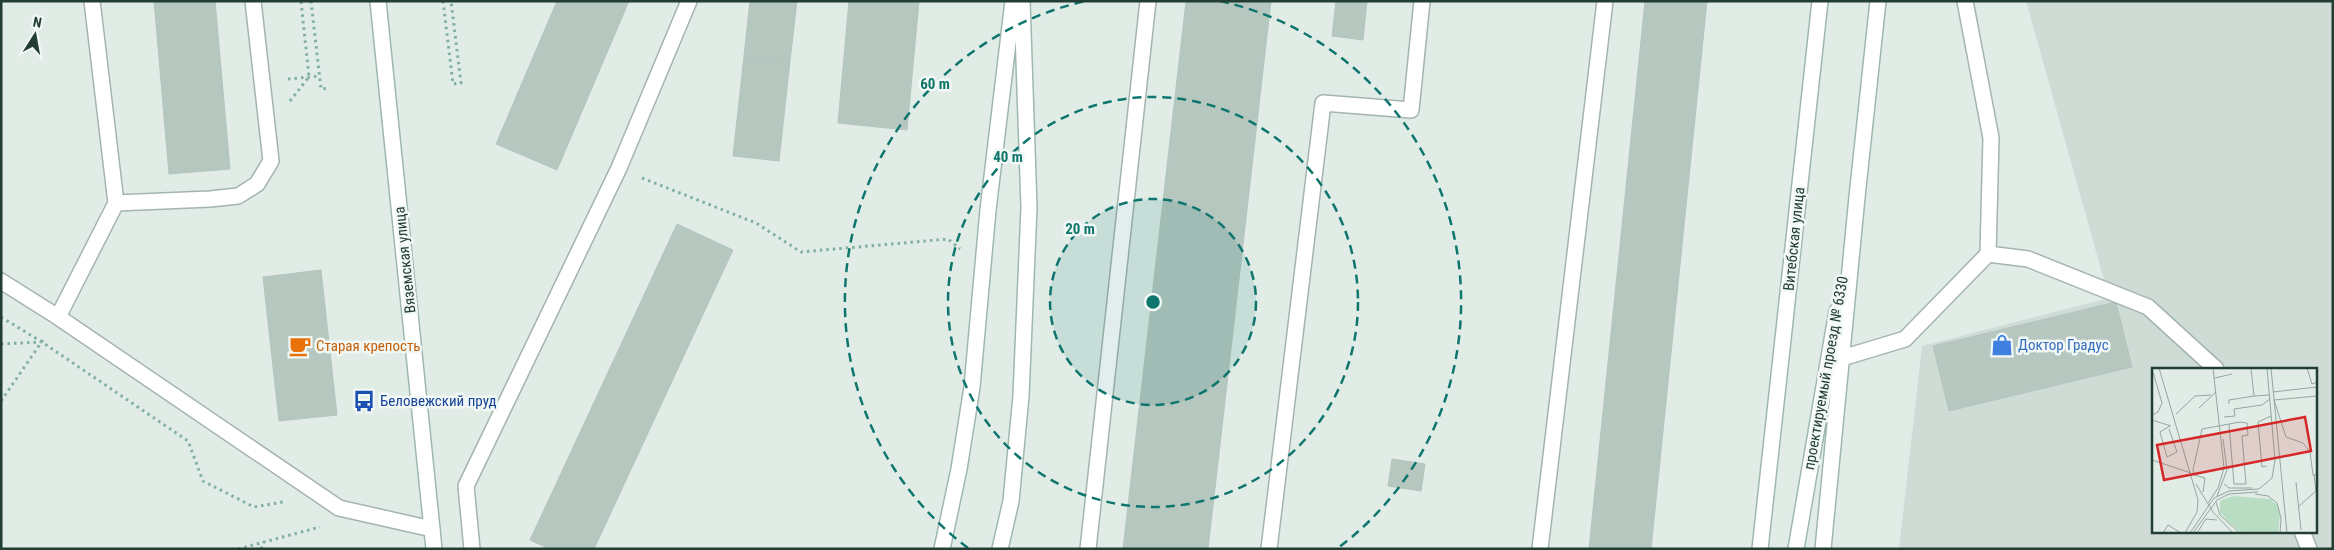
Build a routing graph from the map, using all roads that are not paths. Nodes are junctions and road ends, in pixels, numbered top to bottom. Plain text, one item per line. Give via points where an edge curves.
1 (92, 1) edge
2 (253, 1) edge
3 (378, 1) edge
4 (689, 1) edge
5 (1013, 1) edge
6 (1022, 1) edge
7 (1148, 1) edge
8 (1422, 1) edge
9 (1604, 1) edge
10 (1820, 1) edge
11 (1878, 1) edge
12 (1965, 1) edge
13 (1857, 197) junction
14 (116, 203) junction
15 (1988, 254) junction
16 (1, 281) edge
17 (58, 317) junction
18 (1842, 358) junction
19 (2215, 368) edge
20 (432, 529) junction
21 (2302, 532) edge
22 (434, 549) edge
23 (472, 549) edge
24 (942, 549) edge
25 (1000, 549) edge
26 (1088, 549) edge
27 (1269, 549) edge
28 (1540, 549) edge
29 (1760, 549) edge
30 (1796, 549) edge
31 (1823, 549) edge
32 (2309, 549) edge

1 - 14 main road
2 - 14 main road via 271,161 257,184 238,196 210,200
3 - 20 main road, Вяземская улица
4 - 23 main road via 619,168 466,486
5 - 24 main road via 972,386
6 - 25 main road via 1029,217 1021,396 1011,501
7 - 26 main road
8 - 27 main road via 1411,110 1323,103
9 - 28 main road
10 - 29 main road, Витебская улица
11 - 13 main road
12 - 15 main road via 1991,138
13 - 18 main road
13 - 30 main road, проектируемый проезд № 6330
14 - 17 main road
15 - 18 main road via 1905,339
15 - 19 main road via 2028,259 2148,307
16 - 17 main road
17 - 20 main road via 339,508
18 - 31 main road
20 - 22 main road, Вяземская улица
21 - 32 main road

